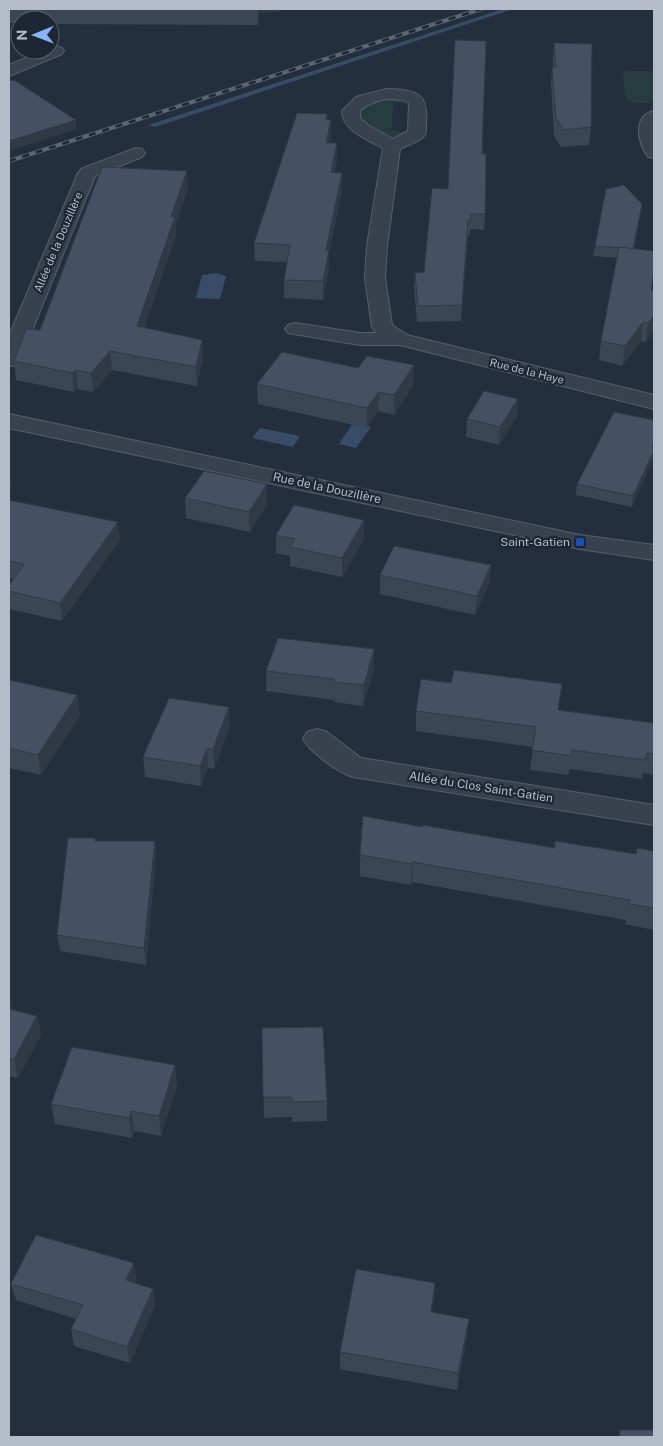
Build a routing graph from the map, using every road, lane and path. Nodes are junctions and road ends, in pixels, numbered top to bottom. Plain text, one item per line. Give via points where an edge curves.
1 (35, 60) edge
2 (9, 71) edge
3 (654, 116) edge
4 (392, 146) dead end
5 (136, 153) dead end
6 (654, 153) edge
7 (295, 329) dead end
8 (400, 339) junction
9 (9, 360) edge
10 (654, 402) edge
11 (9, 421) edge
12 (651, 551) edge
13 (317, 739) dead end
14 (654, 814) edge

1 - 2 street
3 - 6 street via 647,132
4 - 8 street, Rue de la Haye via 375,278 382,327
5 - 9 street, Allée de la Douzillère via 87,173
7 - 8 street, Rue de la Haye via 360,339
8 - 10 street, Rue de la Haye
11 - 12 street, Rue de la Douzillère via 580,542
13 - 14 street, Allée du Clos Saint-Gatien via 352,767

